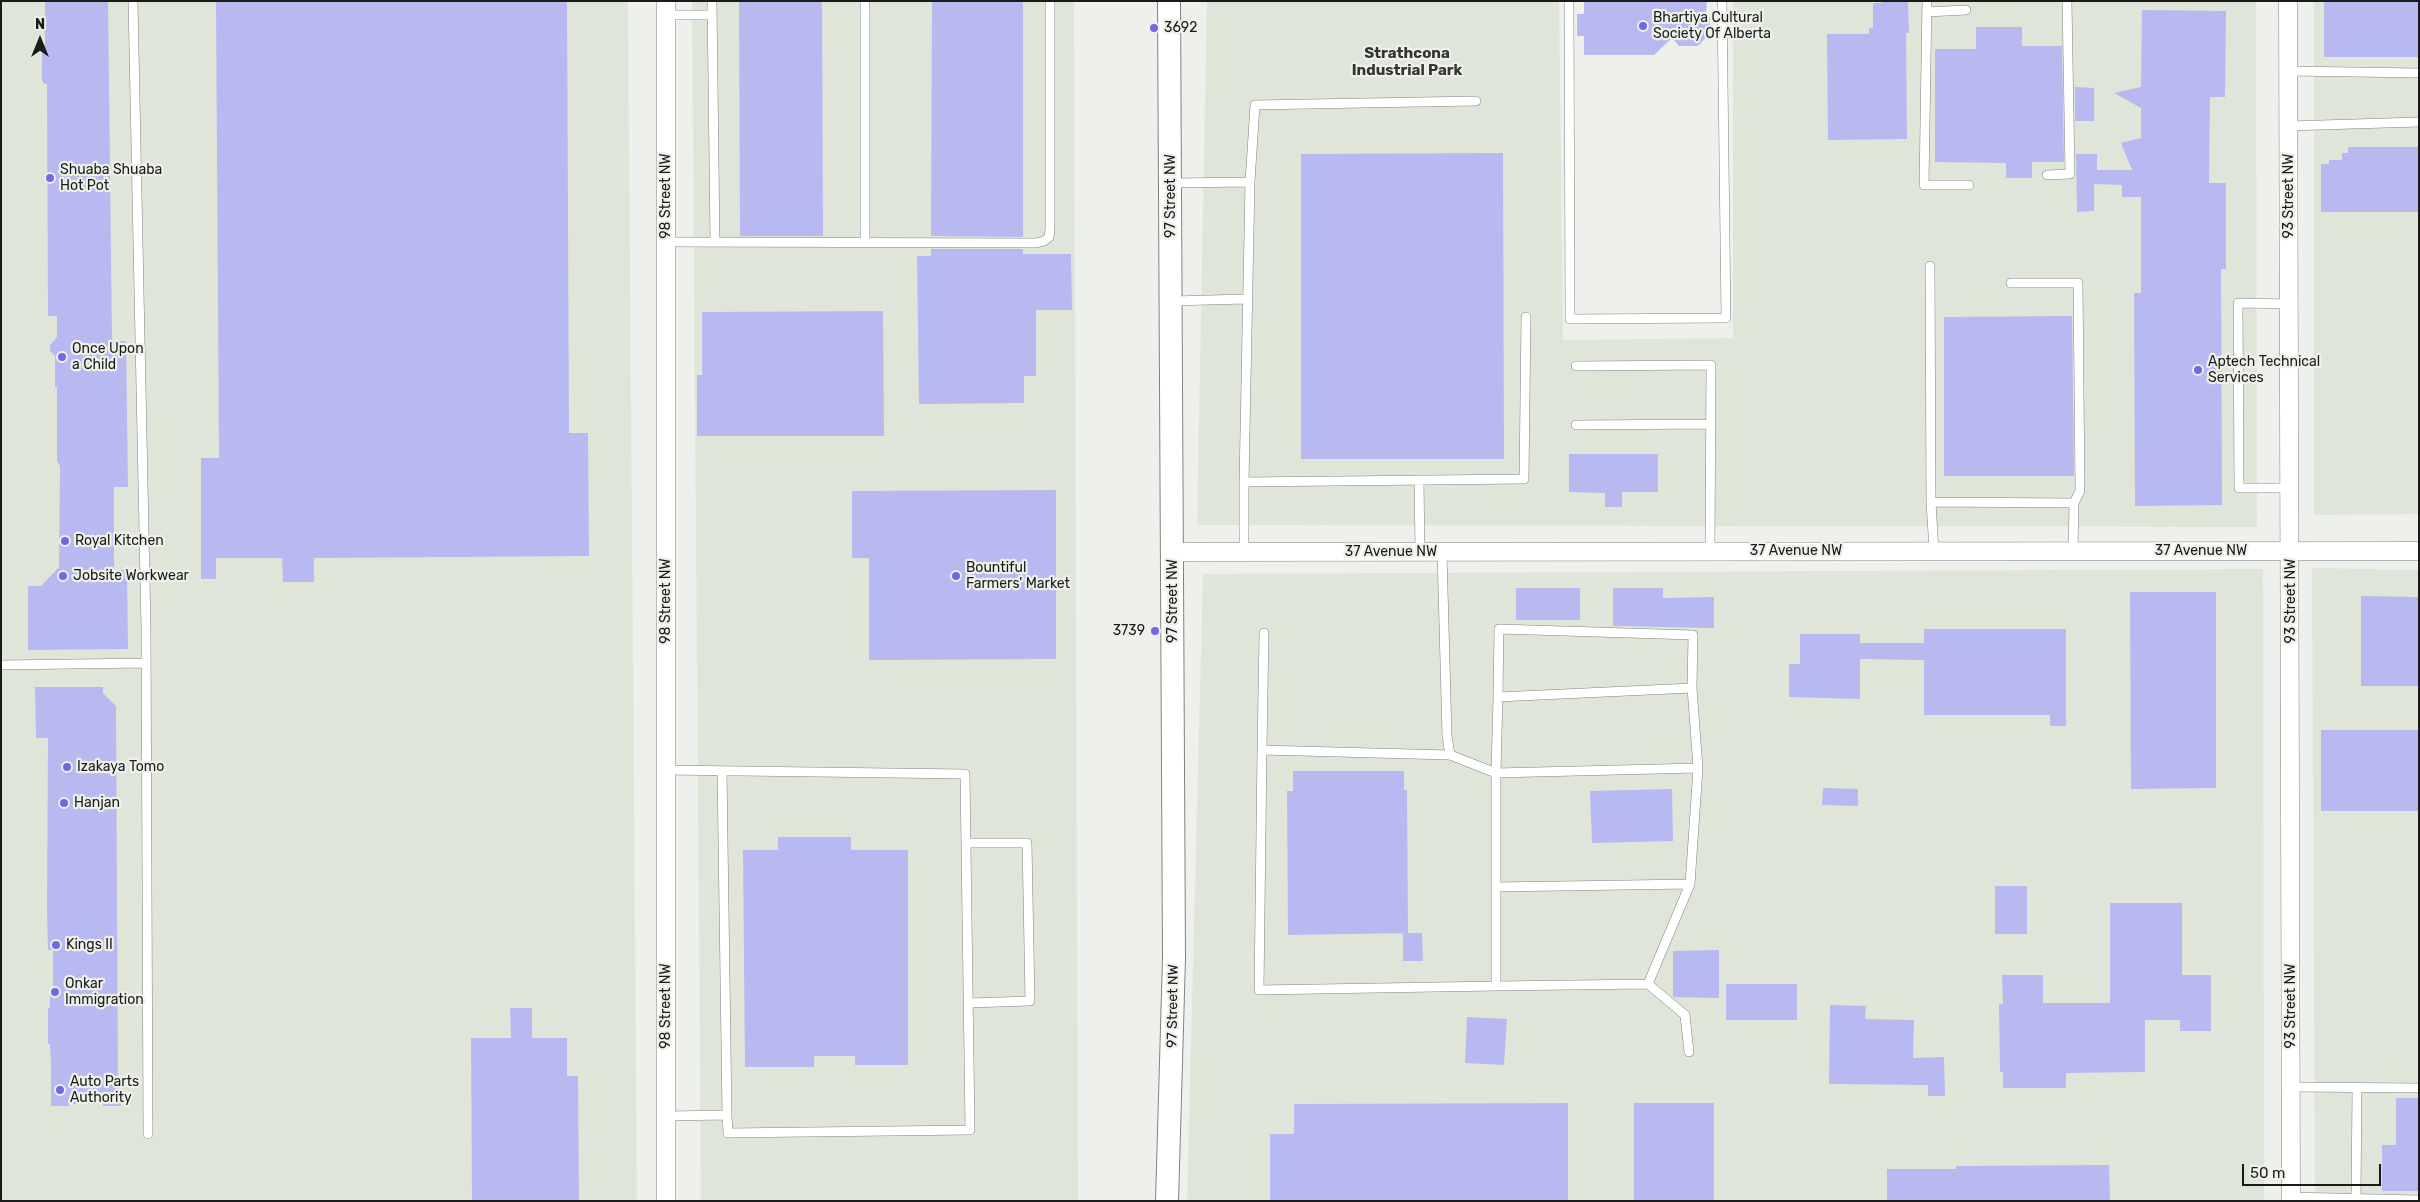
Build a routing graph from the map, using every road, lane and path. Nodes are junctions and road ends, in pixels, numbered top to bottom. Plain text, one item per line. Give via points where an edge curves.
1 (133, 1) edge
2 (712, 1) edge
3 (865, 1) edge
4 (1050, 1) edge
5 (1169, 1) edge
6 (1569, 1) edge
7 (1722, 1) edge
8 (1927, 1) edge
9 (2067, 1) edge
10 (2288, 1) edge
11 (666, 8) edge
12 (1966, 10) dead end
13 (1926, 12) junction
14 (712, 15) junction
15 (2288, 70) junction
16 (2419, 73) edge
17 (1476, 101) dead end
18 (2419, 122) edge
19 (2288, 126) junction
20 (2047, 176) dead end
21 (1250, 182) junction
22 (1170, 183) junction
23 (1969, 185) dead end
24 (666, 242) junction
25 (715, 242) junction
26 (865, 242) junction
27 (1930, 266) dead end
28 (2012, 282) dead end
29 (1246, 299) junction
30 (1171, 301) junction
31 (2289, 304) junction
32 (1526, 317) dead end
33 (1576, 366) dead end
34 (1711, 424) junction
35 (1576, 425) dead end
36 (1419, 480) junction
37 (1244, 482) junction
38 (2290, 488) junction
39 (1931, 502) junction
40 (2074, 503) junction
41 (1710, 551) junction
42 (1934, 551) junction
43 (2073, 551) junction
44 (2291, 551) junction
45 (2419, 551) edge
46 (1173, 552) junction
47 (1244, 552) junction
48 (1420, 552) junction
49 (1442, 552) junction
50 (1264, 634) dead end
51 (146, 663) junction
52 (1, 665) edge
53 (1692, 688) junction
54 (1498, 697) junction
55 (1262, 750) junction
56 (1450, 755) junction
57 (1698, 768) junction
58 (666, 770) junction
59 (722, 771) junction
60 (1496, 773) junction
61 (967, 843) junction
62 (1690, 884) junction
63 (1496, 887) junction
64 (1648, 984) junction
65 (1496, 986) junction
66 (970, 1003) junction
67 (1689, 1052) dead end
68 (2291, 1088) junction
69 (2357, 1088) junction
70 (2419, 1088) edge
71 (727, 1115) junction
72 (666, 1116) junction
73 (148, 1134) dead end
74 (2356, 1198) junction
75 (2291, 1199) edge
76 (2419, 1200) edge
77 (666, 1201) edge
78 (1167, 1201) edge

1 - 51 lane
2 - 14 lane
3 - 26 lane
4 - 26 lane via 1049,237 1036,243
5 - 22 street, 97 Street NW
6 - 7 lane via 1570,319 1590,319 1726,318
8 - 13 lane
9 - 20 lane via 2070,174
10 - 15 street, 93 Street NW
11 - 14 lane
11 - 24 street, 98 Street NW
12 - 13 lane
13 - 23 lane via 1924,185
14 - 25 lane
15 - 16 lane
15 - 19 street, 93 Street NW
17 - 21 lane via 1255,105
18 - 19 lane
19 - 31 street, 93 Street NW
21 - 22 lane
21 - 29 lane
22 - 30 street, 97 Street NW
24 - 25 lane
24 - 58 street, 98 Street NW
25 - 26 lane
27 - 39 lane
28 - 40 lane via 2078,282 2080,491
29 - 30 lane
29 - 37 lane
30 - 46 street, 97 Street NW
31 - 38 street, 93 Street NW
31 - 38 lane via 2238,303 2239,488
32 - 36 lane via 1524,478
33 - 34 lane via 1711,365
34 - 35 lane
34 - 41 lane
36 - 37 lane
36 - 48 lane
37 - 47 lane
38 - 44 street, 93 Street NW
39 - 40 lane
39 - 42 lane
40 - 43 lane
41 - 42 street, 37 Avenue NW
41 - 49 street, 37 Avenue NW
42 - 43 street, 37 Avenue NW
43 - 44 street, 37 Avenue NW
44 - 45 street, 37 Avenue NW
44 - 68 street, 93 Street NW
46 - 47 street, 37 Avenue NW
46 - 78 street, 97 Street NW via 1174,958
47 - 48 street, 37 Avenue NW
48 - 49 street, 37 Avenue NW
49 - 56 lane
50 - 55 lane
51 - 52 lane
51 - 73 lane
53 - 54 lane
53 - 54 lane via 1693,635 1499,630
53 - 57 lane
54 - 60 lane
55 - 56 lane
55 - 65 lane via 1259,990
56 - 60 lane
57 - 60 lane
57 - 62 lane
58 - 59 lane
58 - 72 street, 98 Street NW
59 - 61 lane via 965,774
59 - 71 lane
60 - 63 lane
61 - 66 lane
61 - 66 lane via 1027,843 1028,863 1030,1001
62 - 63 lane
62 - 64 lane
63 - 65 lane
64 - 65 lane
64 - 67 lane via 1685,1015
66 - 71 lane via 970,1130 728,1133
68 - 69 lane
68 - 75 street, 93 Street NW
69 - 70 lane
69 - 74 lane
71 - 72 lane
72 - 77 street, 98 Street NW
74 - 75 lane
74 - 76 lane

